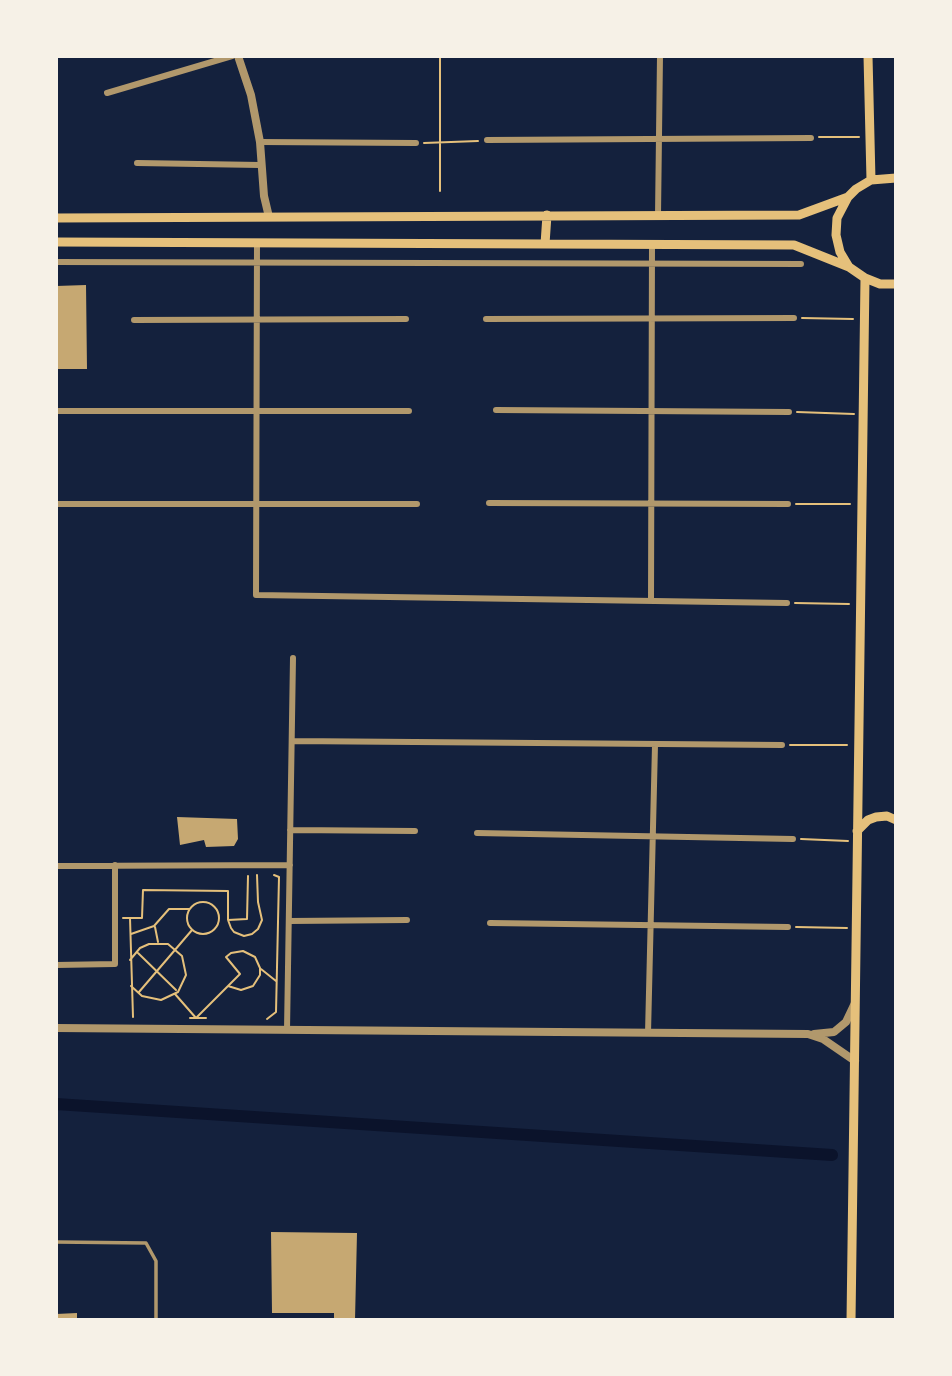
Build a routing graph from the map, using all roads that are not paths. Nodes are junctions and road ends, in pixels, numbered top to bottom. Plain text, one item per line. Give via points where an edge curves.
1 (232, 56) edge
2 (238, 56) edge
3 (660, 56) edge
4 (868, 56) edge
5 (107, 93) dead end
6 (811, 138) road end
7 (487, 140) road end
8 (659, 140) junction
9 (260, 142) junction
10 (416, 143) road end
11 (137, 163) dead end
12 (260, 165) junction
13 (896, 178) edge
14 (871, 180) junction
15 (848, 197) junction
16 (547, 215) junction
17 (658, 215) junction
18 (269, 217) junction
19 (56, 218) edge
20 (56, 242) edge
21 (257, 243) junction
22 (545, 244) junction
23 (652, 245) junction
24 (56, 262) edge
25 (257, 262) junction
26 (652, 264) junction
27 (801, 264) dead end
28 (849, 267) junction
29 (865, 278) junction
30 (896, 284) edge
31 (257, 318) junction
32 (652, 318) junction
33 (794, 318) road end
34 (486, 319) dead end
35 (134, 320) dead end
36 (407, 320) dead end
37 (496, 410) dead end
38 (56, 411) edge
39 (257, 411) junction
40 (409, 411) dead end
41 (652, 411) junction
42 (789, 412) road end
43 (257, 503) junction
44 (489, 503) dead end
45 (651, 503) junction
46 (56, 504) edge
47 (417, 504) dead end
48 (788, 504) road end
49 (651, 601) junction
50 (787, 603) road end
51 (293, 658) dead end
52 (292, 741) junction
53 (654, 745) junction
54 (782, 745) road end
55 (896, 820) edge
56 (290, 830) junction
57 (415, 831) dead end
58 (477, 833) dead end
59 (652, 836) junction
60 (857, 836) junction
61 (793, 839) road end
62 (115, 865) junction
63 (290, 865) junction
64 (56, 866) edge
65 (407, 920) dead end
66 (289, 921) junction
67 (490, 923) dead end
68 (650, 925) junction
69 (788, 927) road end
70 (56, 965) edge
71 (855, 1003) junction
72 (56, 1028) edge
73 (287, 1030) junction
74 (648, 1033) junction
75 (808, 1034) junction
76 (855, 1061) junction
77 (56, 1242) edge
78 (156, 1320) edge
79 (851, 1320) edge

1 - 5 street
2 - 9 street
3 - 8 street
4 - 14 main road
6 - 8 street
7 - 8 street
8 - 17 street
9 - 10 street
9 - 12 street
11 - 12 street
12 - 18 street
13 - 14 main road
14 - 15 main road
15 - 17 main road via 799,215
15 - 28 main road via 837,218 836,235
16 - 17 main road
16 - 18 main road
16 - 22 main road
18 - 19 main road
20 - 21 main road
21 - 22 main road
21 - 25 street
22 - 23 main road
23 - 26 street
23 - 28 main road via 794,245
24 - 25 street
25 - 26 street
25 - 31 street
26 - 27 street
26 - 32 street
28 - 29 main road
29 - 30 main road
29 - 60 main road
31 - 35 street
31 - 36 street
31 - 39 street
32 - 33 street
32 - 34 street
32 - 41 street
37 - 41 street
38 - 39 street
39 - 40 street
39 - 43 street
41 - 42 street
41 - 45 street
43 - 46 street
43 - 47 street
43 - 49 street via 256,595
44 - 45 street
45 - 48 street
45 - 49 street
49 - 50 street
51 - 52 street
52 - 53 street
52 - 56 street
53 - 54 street
53 - 59 street
55 - 60 main road via 887,816 868,820
56 - 57 street
56 - 63 street
58 - 59 street
59 - 61 street
59 - 68 street
60 - 71 main road
62 - 63 street
62 - 64 street
62 - 70 street via 115,964
63 - 66 street
65 - 66 street
66 - 73 street
67 - 68 street
68 - 69 street
68 - 74 street
71 - 75 street via 846,1022 834,1032
71 - 76 main road
72 - 73 street
73 - 74 street
74 - 75 street
75 - 76 street
76 - 79 main road
77 - 78 lane via 146,1243 156,1261

